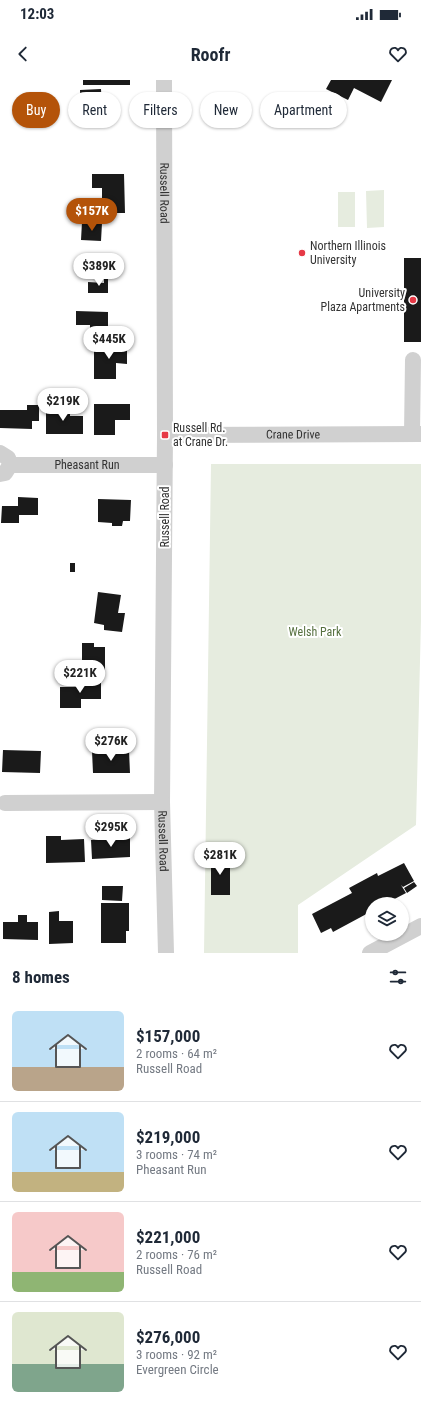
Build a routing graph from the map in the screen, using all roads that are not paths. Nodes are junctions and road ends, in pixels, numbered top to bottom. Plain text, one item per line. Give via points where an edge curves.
1 (164, 80) edge
2 (413, 360) dead end
3 (417, 434) edge
4 (165, 435) junction
5 (3, 464) edge
6 (165, 465) junction
7 (162, 802) junction
8 (6, 803) dead end
9 (421, 926) edge
10 (166, 953) edge
11 (370, 953) edge

1 - 4 street, Russell Road
2 - 3 street
3 - 4 street, Crane Drive
4 - 6 street, Russell Road
5 - 6 street, Pheasant Run
6 - 7 street, Russell Road
7 - 8 street
7 - 10 street, Russell Road
9 - 11 street

